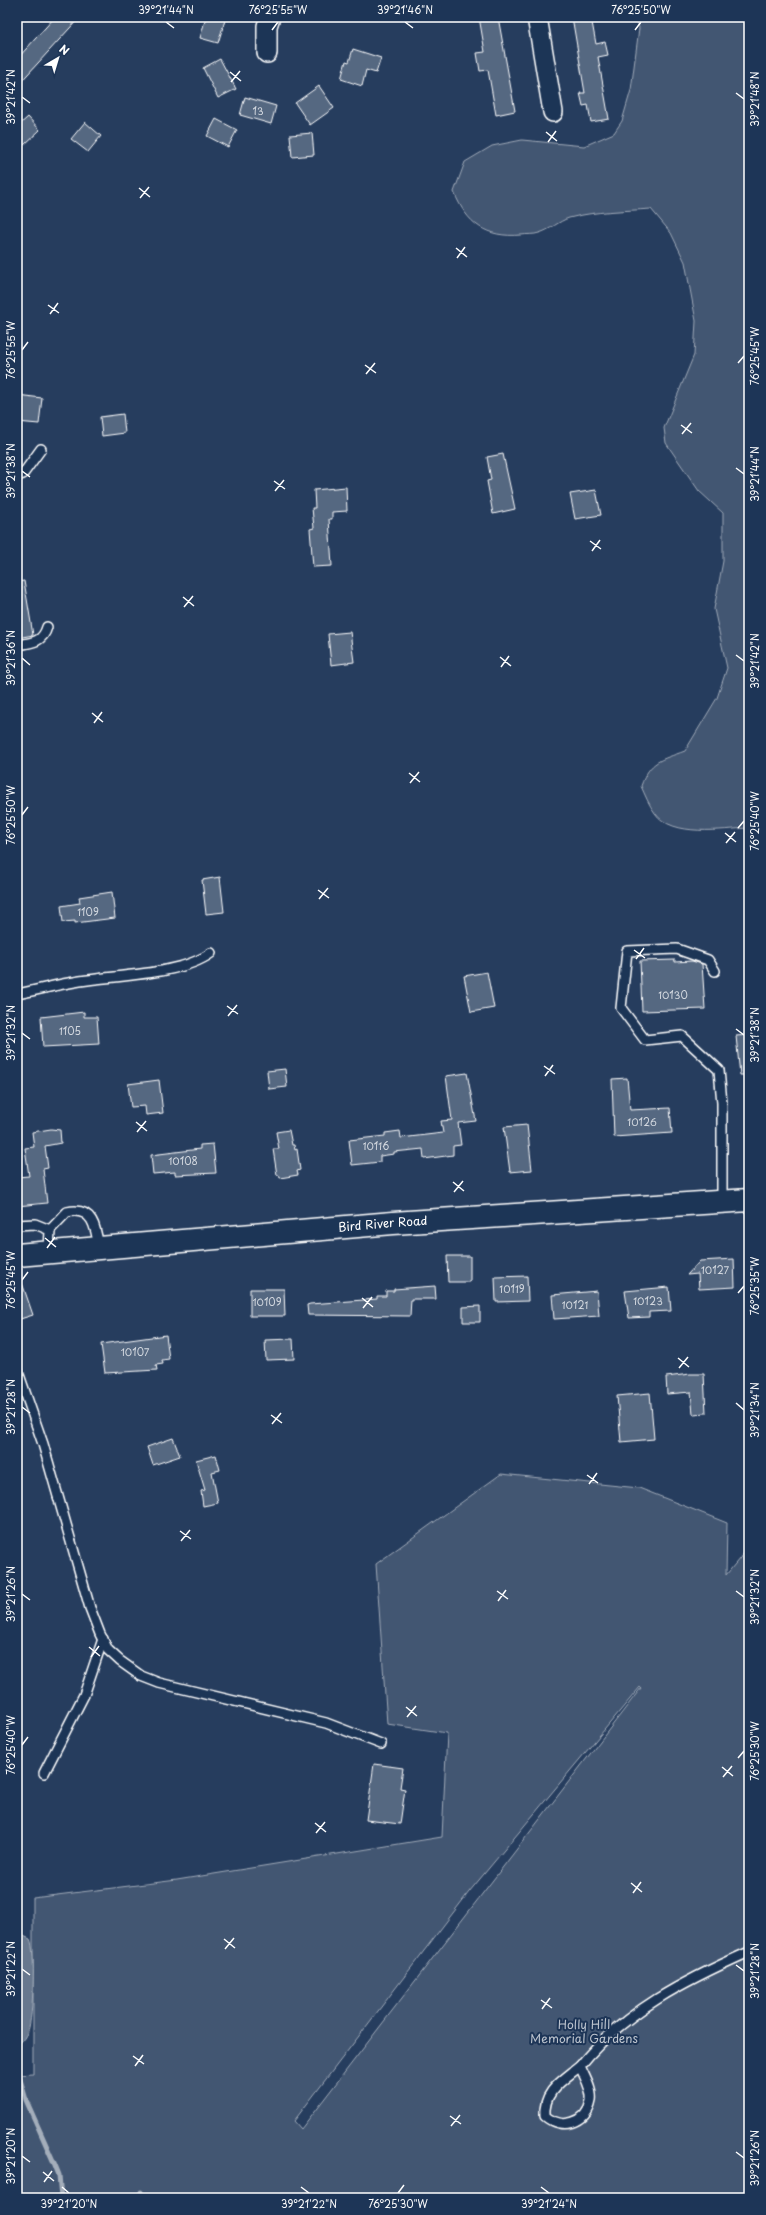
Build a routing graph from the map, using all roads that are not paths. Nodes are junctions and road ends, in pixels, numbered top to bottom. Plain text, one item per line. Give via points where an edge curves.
1 (270, 17) edge
2 (537, 17) edge
3 (267, 53) dead end
4 (553, 112) dead end
5 (41, 449) dead end
6 (17, 476) edge
7 (47, 627) dead end
8 (17, 645) edge
9 (211, 953) dead end
10 (714, 971) dead end
11 (17, 994) edge
12 (749, 1200) edge
13 (722, 1202) junction
14 (17, 1225) edge
15 (50, 1230) junction
16 (100, 1249) junction
17 (49, 1253) junction
18 (17, 1255) edge
19 (17, 1369) edge
20 (103, 1639) junction
21 (381, 1744) dead end
22 (44, 1773) dead end
23 (749, 1952) edge
24 (580, 2066) junction

1 - 3 street
2 - 4 street
5 - 6 lane via 23,474
7 - 8 lane via 45,635 36,642
9 - 11 lane via 182,967 80,981
10 - 13 lane via 708,960 677,949 627,951 622,1008 645,1040 682,1036 719,1070 722,1103
12 - 13 street, Bird River Road
13 - 16 street, Bird River Road via 393,1223
14 - 15 lane via 35,1224
15 - 16 lane via 67,1212 82,1212 89,1216 94,1224
15 - 17 lane
16 - 17 street, Bird River Road
17 - 18 street, Bird River Road
19 - 20 lane via 43,1444 90,1608
20 - 21 lane via 108,1650 120,1661 141,1676 159,1683 305,1717 352,1731
20 - 22 lane via 84,1694
23 - 24 lane via 700,1974 643,2007 615,2029
24 - 24 lane via 591,2092 591,2101 581,2117 572,2123 560,2125 545,2116 544,2104 553,2089

